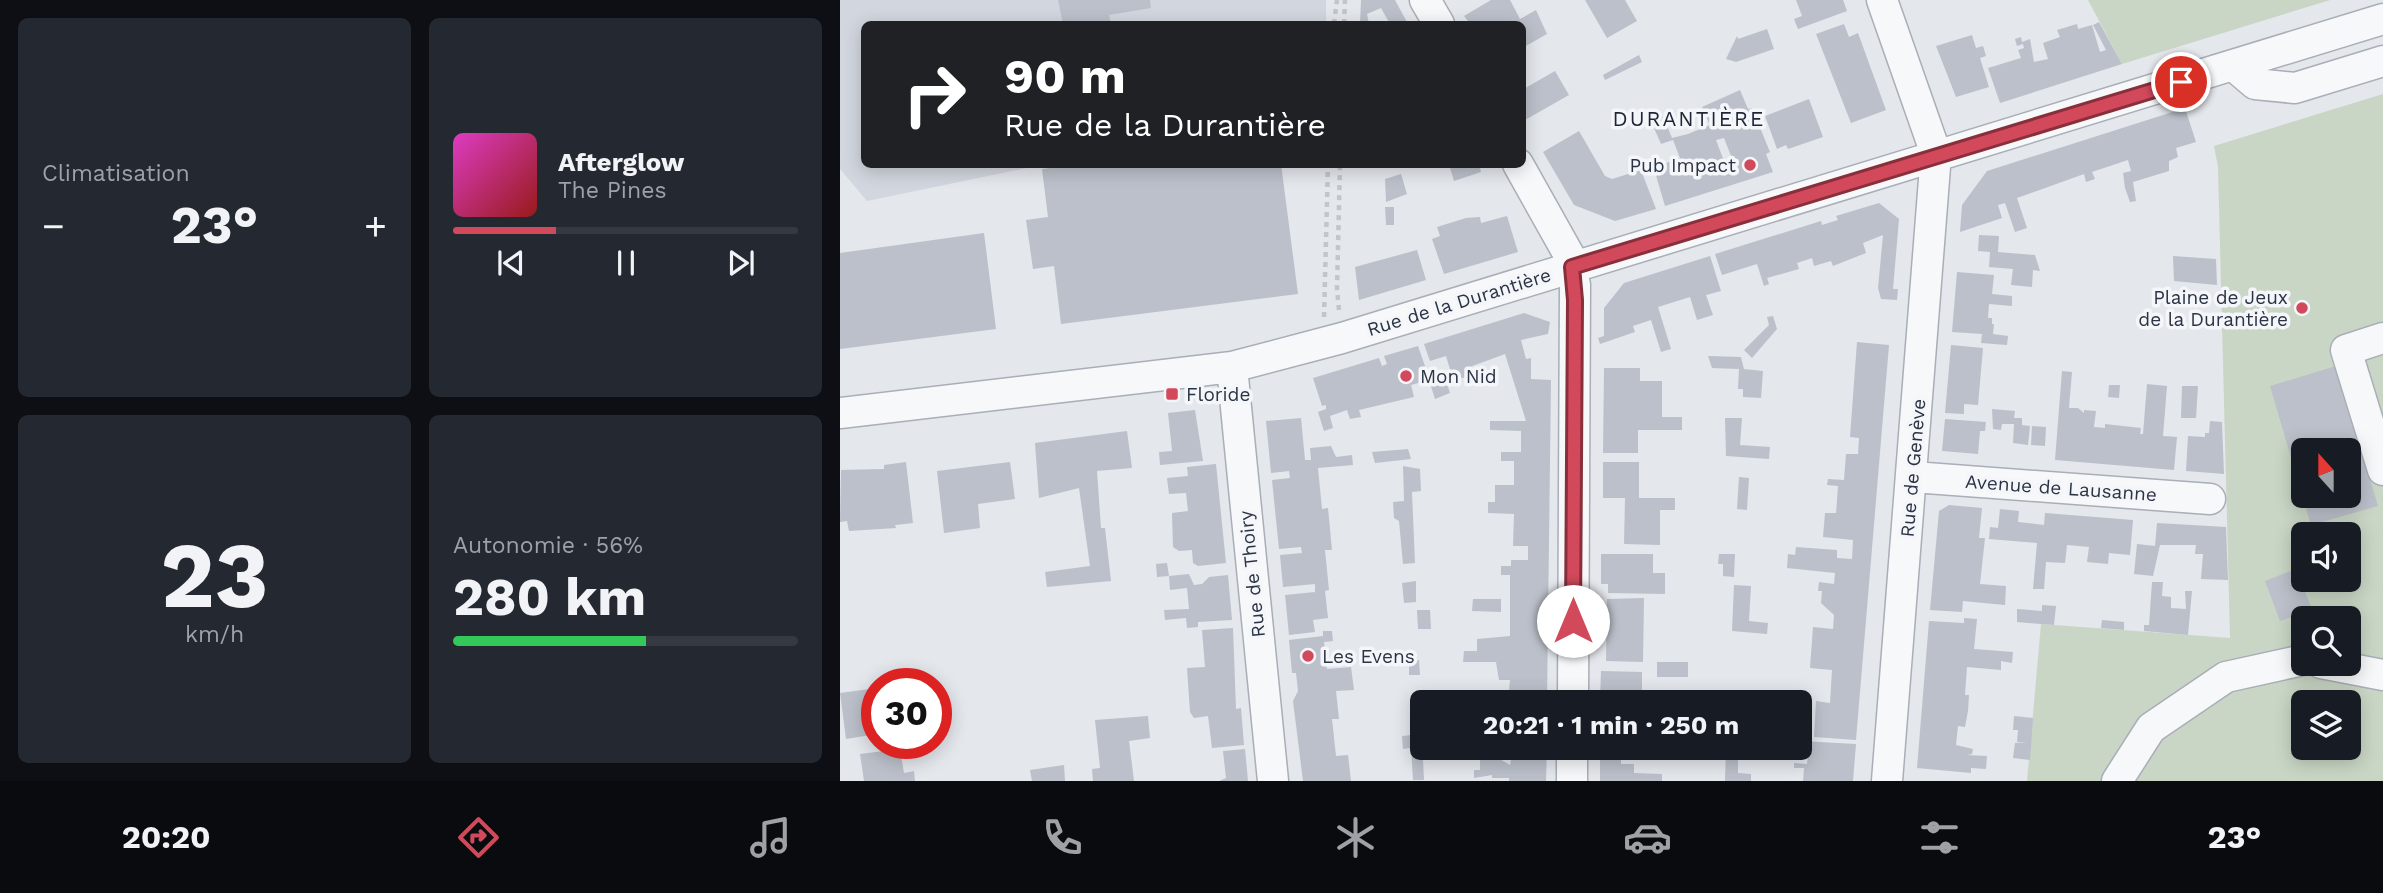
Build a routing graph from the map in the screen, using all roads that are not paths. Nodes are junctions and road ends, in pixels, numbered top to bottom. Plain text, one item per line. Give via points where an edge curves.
1 (1424, 0) edge
2 (1882, 0) edge
3 (2383, 19) edge
4 (1437, 21) edge
5 (2383, 61) edge
6 (2234, 66) junction
7 (1936, 154) junction
8 (1520, 168) edge
9 (1572, 267) junction
10 (2383, 338) edge
11 (1232, 367) junction
12 (840, 413) edge
13 (2383, 470) edge
14 (1913, 477) junction
15 (2210, 499) dead end
16 (2291, 663) edge
17 (2361, 671) edge
18 (2383, 675) edge
19 (1573, 690) edge
20 (1572, 760) edge
21 (1273, 781) edge
22 (1572, 781) edge
23 (1887, 781) edge
24 (2117, 781) edge

1 - 4 street
2 - 7 street
3 - 6 street, Rue de la Durantière
5 - 6 street via 2295,88 2255,84
6 - 7 street, Rue de la Durantière
7 - 9 street, Rue de la Durantière
7 - 14 street, Rue de Genève
8 - 9 street
9 - 11 street, Rue de la Durantière
9 - 19 street
10 - 13 street via 2346,350
11 - 12 street, Rue de la Durantière
11 - 21 street, Rue de Thoiry
14 - 15 street, Avenue de Lausanne
14 - 23 street, Rue de Genève
16 - 24 street via 2226,677 2151,727
17 - 18 street
20 - 22 street

